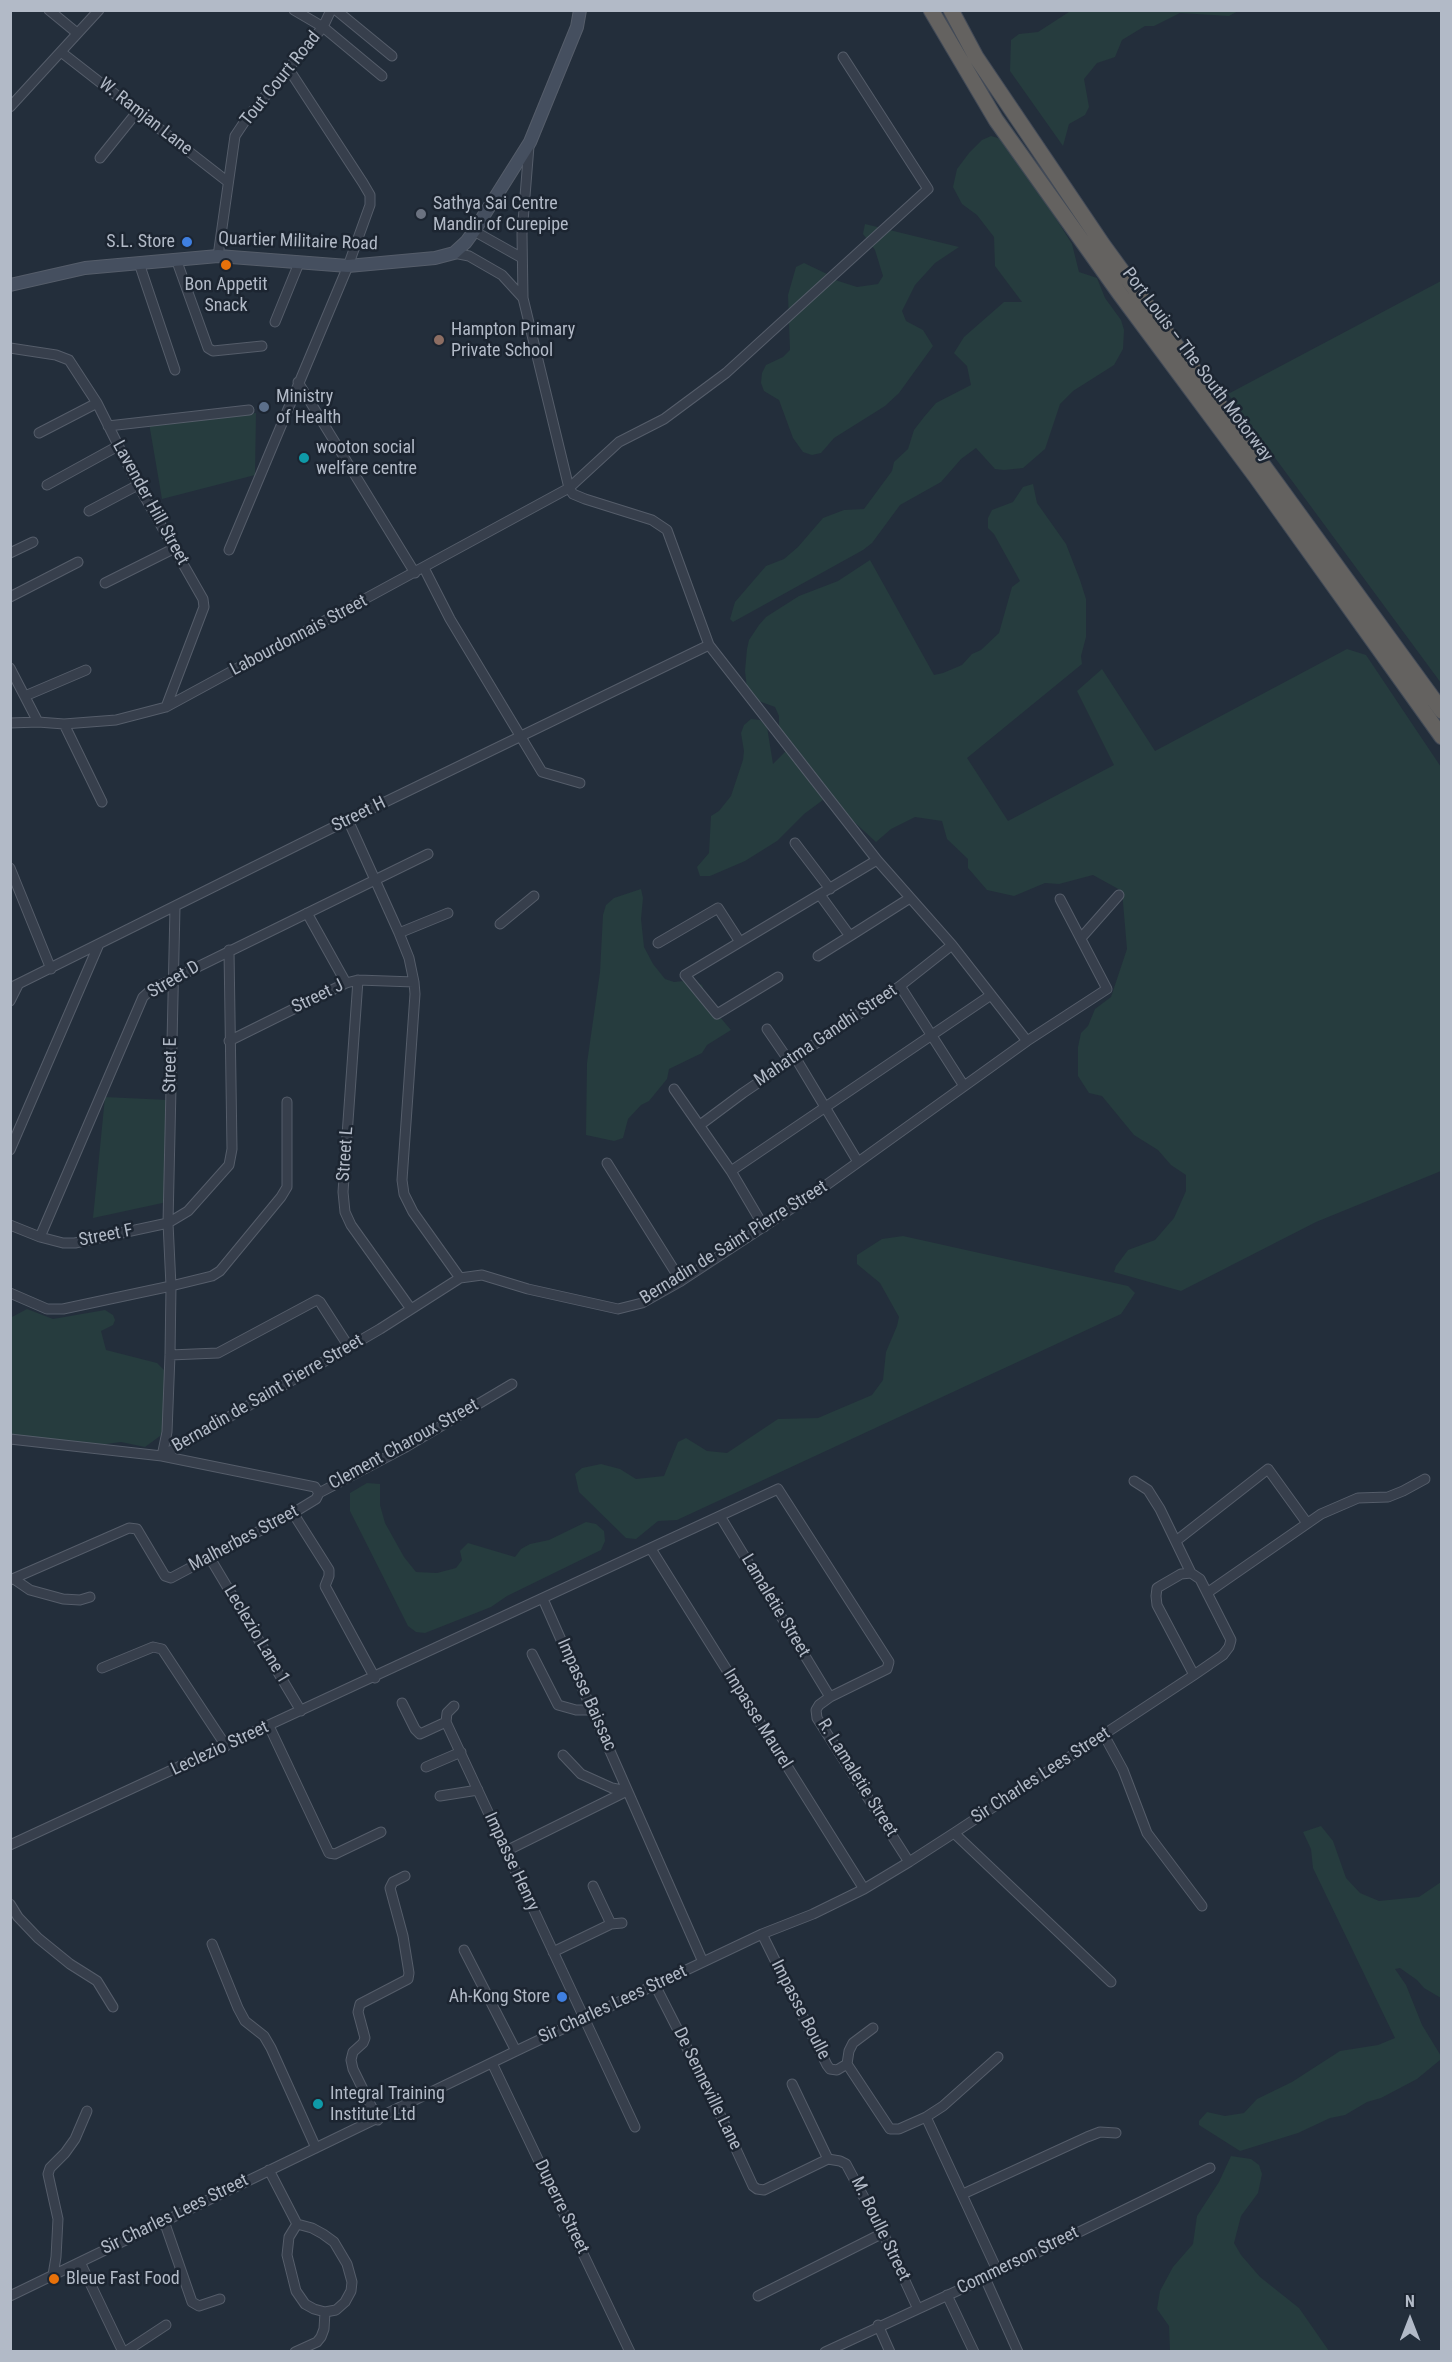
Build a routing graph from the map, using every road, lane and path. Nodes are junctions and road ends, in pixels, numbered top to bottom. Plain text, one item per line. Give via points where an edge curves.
1 (49, 10) edge
2 (99, 10) edge
3 (294, 10) edge
4 (331, 10) edge
5 (336, 10) edge
6 (580, 10) edge
7 (951, 10) edge
8 (931, 11) edge
9 (323, 27) junction
10 (77, 33) junction
11 (62, 52) junction
12 (392, 56) dead end
13 (843, 57) dead end
14 (288, 68) junction
15 (382, 76) dead end
16 (10, 107) edge
17 (137, 112) junction
18 (530, 142) junction
19 (100, 158) dead end
20 (228, 182) junction
21 (474, 231) junction
22 (454, 253) junction
23 (218, 256) junction
24 (522, 258) junction
25 (176, 259) junction
26 (139, 263) junction
27 (299, 263) junction
28 (348, 266) junction
29 (10, 285) edge
30 (523, 298) junction
31 (275, 322) dead end
32 (262, 346) dead end
33 (10, 348) edge
34 (175, 370) dead end
35 (298, 382) junction
36 (97, 403) junction
37 (249, 410) dead end
38 (108, 426) junction
39 (39, 433) dead end
40 (118, 446) junction
41 (47, 485) dead end
42 (138, 485) junction
43 (569, 488) junction
44 (89, 511) dead end
45 (33, 542) dead end
46 (175, 548) junction
47 (229, 550) dead end
48 (10, 553) edge
49 (78, 562) dead end
50 (420, 570) junction
51 (105, 583) dead end
52 (10, 597) edge
53 (709, 645) junction
54 (10, 668) edge
55 (86, 670) dead end
56 (25, 696) junction
57 (166, 707) junction
58 (1442, 711) edge
59 (38, 722) junction
60 (10, 723) edge
61 (64, 724) junction
62 (521, 736) junction
63 (1442, 737) edge
64 (580, 783) dead end
65 (102, 802) dead end
66 (348, 820) junction
67 (795, 843) dead end
68 (428, 854) dead end
69 (877, 860) junction
70 (10, 868) edge
71 (375, 879) junction
72 (830, 889) junction
73 (820, 895) junction
74 (1119, 895) dead end
75 (534, 896) dead end
76 (910, 898) junction
77 (1060, 899) dead end
78 (175, 907) junction
79 (307, 912) junction
80 (448, 912) dead end
81 (500, 924) dead end
82 (399, 933) junction
83 (850, 936) junction
84 (1081, 938) junction
85 (740, 942) junction
86 (658, 943) dead end
87 (99, 944) junction
88 (952, 945) junction
89 (229, 951) junction
90 (818, 956) dead end
91 (51, 969) junction
92 (778, 977) dead end
93 (173, 979) junction
94 (358, 980) junction
95 (414, 982) junction
96 (346, 983) junction
97 (14, 986) edge
98 (900, 986) junction
99 (991, 995) junction
100 (10, 1001) edge
101 (767, 1029) dead end
102 (932, 1036) junction
103 (229, 1041) junction
104 (1027, 1041) junction
105 (792, 1059) junction
106 (964, 1086) junction
107 (674, 1089) dead end
108 (287, 1102) dead end
109 (826, 1108) junction
110 (700, 1125) junction
111 (12, 1145) edge
112 (858, 1162) junction
113 (607, 1163) dead end
114 (731, 1172) junction
115 (168, 1223) junction
116 (10, 1225) edge
117 (764, 1227) junction
118 (40, 1237) junction
119 (460, 1278) junction
120 (681, 1281) junction
121 (171, 1286) junction
122 (10, 1293) edge
123 (411, 1309) junction
124 (349, 1347) junction
125 (170, 1355) junction
126 (512, 1384) dead end
127 (10, 1439) edge
128 (162, 1456) junction
129 (1425, 1479) dead end
130 (1134, 1481) dead end
131 (319, 1493) junction
132 (293, 1513) junction
133 (720, 1516) junction
134 (1306, 1522) junction
135 (1176, 1541) junction
136 (651, 1549) junction
137 (210, 1558) junction
138 (1191, 1573) junction
139 (12, 1579) edge
140 (1208, 1593) junction
141 (90, 1597) dead end
142 (543, 1599) junction
143 (532, 1654) dead end
144 (102, 1668) dead end
145 (1194, 1675) junction
146 (375, 1678) junction
147 (830, 1697) junction
148 (402, 1703) dead end
149 (454, 1706) dead end
150 (592, 1710) junction
151 (301, 1711) junction
152 (447, 1722) junction
153 (270, 1726) junction
154 (1104, 1734) junction
155 (226, 1746) junction
156 (461, 1752) junction
157 (563, 1755) dead end
158 (426, 1767) dead end
159 (478, 1790) junction
160 (627, 1791) junction
161 (440, 1796) dead end
162 (381, 1832) dead end
163 (954, 1833) junction
164 (10, 1845) edge
165 (507, 1851) junction
166 (909, 1862) junction
167 (405, 1876) dead end
168 (593, 1886) dead end
169 (864, 1889) junction
170 (10, 1904) edge
171 (1202, 1906) dead end
172 (622, 1923) dead end
173 (611, 1924) junction
174 (762, 1934) junction
175 (212, 1944) dead end
176 (464, 1950) dead end
177 (553, 1952) junction
178 (704, 1962) junction
179 (1111, 1982) dead end
180 (656, 1985) junction
181 (113, 2007) dead end
182 (585, 2019) junction
183 (873, 2028) dead end
184 (516, 2051) junction
185 (998, 2057) dead end
186 (492, 2063) junction
187 (847, 2064) junction
188 (792, 2084) dead end
189 (87, 2111) dead end
190 (926, 2117) junction
191 (378, 2120) junction
192 (635, 2127) dead end
193 (1116, 2133) dead end
194 (316, 2148) junction
195 (831, 2159) junction
196 (1210, 2168) dead end
197 (269, 2170) junction
198 (963, 2194) junction
199 (164, 2221) junction
200 (297, 2224) junction
201 (883, 2233) junction
202 (80, 2262) junction
203 (998, 2270) junction
204 (53, 2275) junction
205 (985, 2278) junction
206 (947, 2295) junction
207 (10, 2296) edge
208 (758, 2296) dead end
209 (220, 2299) dead end
210 (918, 2307) junction
211 (325, 2312) junction
212 (166, 2325) dead end
213 (878, 2325) junction
214 (124, 2352) edge
215 (295, 2352) edge
216 (630, 2352) edge
217 (825, 2352) edge
218 (890, 2352) edge
219 (974, 2352) edge
220 (1018, 2352) edge

1 - 10 street
2 - 10 street
3 - 9 street
4 - 9 street, Tout Court Road
5 - 12 street
6 - 18 main road via 577,27
7 - 58 highway, Port Louis – The South Motorway via 982,67 1103,245
8 - 63 highway, Port Louis – The South Motorway via 1002,129
9 - 14 street, Tout Court Road
9 - 15 street
10 - 11 street
11 - 16 street
11 - 17 street, W. Ramjan Lane
13 - 43 street, Labourdonnais Street via 928,189 726,373 664,419 619,442
14 - 20 street, Tout Court Road via 236,136
14 - 28 street via 370,195
17 - 19 street
17 - 20 street, W. Ramjan Lane
18 - 21 main road
18 - 24 street
20 - 23 street, Tout Court Road
21 - 22 main road
21 - 24 street
22 - 28 main road, Quartier Militaire Road via 416,261
22 - 30 street via 469,256 502,275
23 - 25 main road, Quartier Militaire Road
23 - 27 main road, Quartier Militaire Road
24 - 30 street
25 - 26 main road, Quartier Militaire Road
25 - 32 street via 208,348 213,351
26 - 29 main road, Quartier Militaire Road via 86,268
26 - 34 street
27 - 28 main road, Quartier Militaire Road
27 - 31 street
28 - 35 street
30 - 43 street
33 - 36 street, Lavender Hill Street via 69,360
35 - 47 street
35 - 50 street
36 - 38 street, Lavender Hill Street
36 - 39 street
37 - 38 street
38 - 40 street, Lavender Hill Street
40 - 41 street
40 - 42 street, Lavender Hill Street
42 - 44 street
42 - 46 street, Lavender Hill Street
43 - 50 street, Labourdonnais Street
43 - 53 street via 585,500 652,520 667,530
45 - 48 street
46 - 51 street
46 - 57 street, Lavender Hill Street via 198,587 204,607
49 - 52 street
50 - 57 street, Labourdonnais Street
50 - 62 street
53 - 62 street, Street H
53 - 69 street
54 - 56 street
55 - 56 street
56 - 59 street
57 - 61 street, Labourdonnais Street via 116,720
59 - 60 street, Labourdonnais Street
59 - 61 street, Labourdonnais Street
61 - 65 street
62 - 64 street via 542,772
62 - 66 street, Street H
66 - 71 street
66 - 78 street, Street H
67 - 72 street
68 - 71 street, Street D
69 - 72 street
69 - 76 street
70 - 91 street
71 - 79 street, Street D
71 - 82 street
72 - 73 street
73 - 83 street
73 - 85 street
74 - 84 street
75 - 81 street
76 - 83 street
76 - 88 street
77 - 84 street
78 - 87 street, Street H
78 - 93 street, Street E
79 - 89 street, Street D
79 - 96 street
80 - 82 street
82 - 95 street
83 - 90 street
84 - 104 street, Bernadin de Saint Pierre Street via 1107,989
85 - 86 street via 718,908
85 - 92 street via 686,975 717,1014
87 - 91 street, Street H
87 - 111 street
88 - 98 street, Mahatma Gandhi Street
88 - 99 street
89 - 93 street, Street D
89 - 103 street
91 - 97 street, Street H
93 - 115 street, Street E
93 - 118 street, Street D via 143,997
94 - 95 street, Street J
94 - 96 street, Street J
94 - 123 street, Street L via 343,1192 345,1212
95 - 119 street via 404,1194
96 - 103 street, Street J
97 - 100 street
98 - 102 street
98 - 105 street, Mahatma Gandhi Street
99 - 102 street
99 - 104 street
101 - 105 street
102 - 106 street
102 - 109 street
103 - 115 street via 229,1165 188,1210
104 - 106 street, Bernadin de Saint Pierre Street
105 - 109 street
105 - 110 street, Mahatma Gandhi Street
106 - 112 street, Bernadin de Saint Pierre Street
107 - 110 street
108 - 121 street via 287,1187 281,1197 220,1271
109 - 112 street
109 - 114 street
110 - 114 street
112 - 117 street, Bernadin de Saint Pierre Street
113 - 120 street
114 - 117 street
115 - 118 street, Street F via 75,1243
115 - 121 street, Street E
116 - 118 street, Street F
117 - 120 street, Bernadin de Saint Pierre Street
119 - 120 street, Bernadin de Saint Pierre Street via 482,1275 618,1309 642,1303
119 - 123 street, Bernadin de Saint Pierre Street
121 - 122 street via 63,1310 47,1309
121 - 125 street, Street E
123 - 124 street, Bernadin de Saint Pierre Street
124 - 125 street via 317,1300 218,1353
124 - 128 street, Bernadin de Saint Pierre Street
125 - 128 street, Street E via 167,1432
126 - 131 street, Clement Charoux Street
127 - 128 street, Clement Charoux Street
128 - 131 street, Clement Charoux Street via 315,1487
129 - 134 street via 1388,1497 1358,1498
130 - 135 street, Sir Charles Lees Street via 1148,1490
131 - 132 street, Malherbes Street
132 - 137 street, Malherbes Street
132 - 146 street via 330,1569 325,1586
133 - 136 street, Leclezio Street
133 - 147 street, Lamaletie Street
133 - 147 street, Leclezio Street via 778,1489 889,1662 888,1670
134 - 135 street via 1268,1469
134 - 140 street
135 - 138 street, Sir Charles Lees Street
136 - 142 street, Leclezio Street
136 - 169 street, Impasse Maurel
137 - 139 street, Malherbes Street via 171,1578 165,1576 137,1529 129,1528
137 - 151 street, Leclezio Lane 1
138 - 140 street, Sir Charles Lees Street
138 - 145 street via 1181,1574 1157,1588 1156,1596 1157,1605
139 - 141 street via 30,1590 63,1599
140 - 145 street, Sir Charles Lees Street via 1231,1640 1223,1655
142 - 146 street, Leclezio Street
142 - 150 street, Impasse Baissac
143 - 150 street via 558,1705
144 - 155 street via 153,1647 162,1649
145 - 154 street, Sir Charles Lees Street
146 - 151 street, Leclezio Street
147 - 166 street, R. Lamaletie Street via 819,1705 817,1718
148 - 152 street via 420,1734
149 - 152 street via 447,1713
150 - 160 street, Impasse Baissac
151 - 153 street, Leclezio Street
152 - 156 street, Impasse Henry
153 - 155 street, Leclezio Street
153 - 162 street via 329,1853
154 - 163 street, Sir Charles Lees Street
154 - 171 street via 1124,1770 1147,1833
155 - 164 street, Leclezio Street
156 - 158 street
156 - 159 street, Impasse Henry
157 - 160 street via 580,1774
159 - 161 street
159 - 165 street, Impasse Henry
160 - 165 street
160 - 178 street, Impasse Baissac
163 - 166 street, Sir Charles Lees Street
163 - 179 street
165 - 177 street, Impasse Henry
166 - 169 street, Sir Charles Lees Street
167 - 191 street via 390,1888 403,1936 408,1979 360,2004 358,2012 365,2038 351,2060
168 - 173 street
169 - 174 street, Sir Charles Lees Street
170 - 181 street via 38,1938 97,1982
172 - 173 street
173 - 177 street
174 - 178 street, Sir Charles Lees Street
174 - 187 street, Impasse Boulle via 827,2065 837,2070
175 - 194 street via 238,2008 271,2048
176 - 184 street
177 - 182 street, Impasse Henry
178 - 180 street, Sir Charles Lees Street
180 - 182 street, Sir Charles Lees Street
180 - 195 street, De Senneville Lane via 753,2186 760,2190
182 - 184 street, Sir Charles Lees Street
182 - 192 street, Impasse Henry
183 - 187 street via 854,2043
184 - 186 street, Sir Charles Lees Street
185 - 190 street
186 - 191 street, Sir Charles Lees Street
186 - 216 street, Duperre Street
187 - 190 street via 890,2129
188 - 195 street
189 - 204 street via 75,2139 48,2174 58,2219
190 - 198 street
191 - 194 street, Sir Charles Lees Street
193 - 198 street via 1100,2132 1087,2137
194 - 197 street, Sir Charles Lees Street
195 - 201 street, M. Boulle Street via 850,2169
196 - 203 street, Commerson Street
197 - 199 street, Sir Charles Lees Street
197 - 200 street
198 - 203 street
199 - 202 street, Sir Charles Lees Street
199 - 209 street via 192,2302 199,2306
200 - 211 street via 287,2248 289,2270 305,2304
200 - 211 street via 334,2242 350,2274 351,2291 345,2302 336,2310
201 - 208 street
201 - 210 street, M. Boulle Street
202 - 204 street, Sir Charles Lees Street
202 - 214 street
203 - 205 street, Commerson Street
204 - 207 street, Sir Charles Lees Street
205 - 206 street, Commerson Street
205 - 220 street
206 - 210 street, Commerson Street
206 - 219 street
210 - 213 street, Commerson Street
211 - 215 street via 321,2337
212 - 214 street
213 - 217 street, Commerson Street
213 - 218 street

